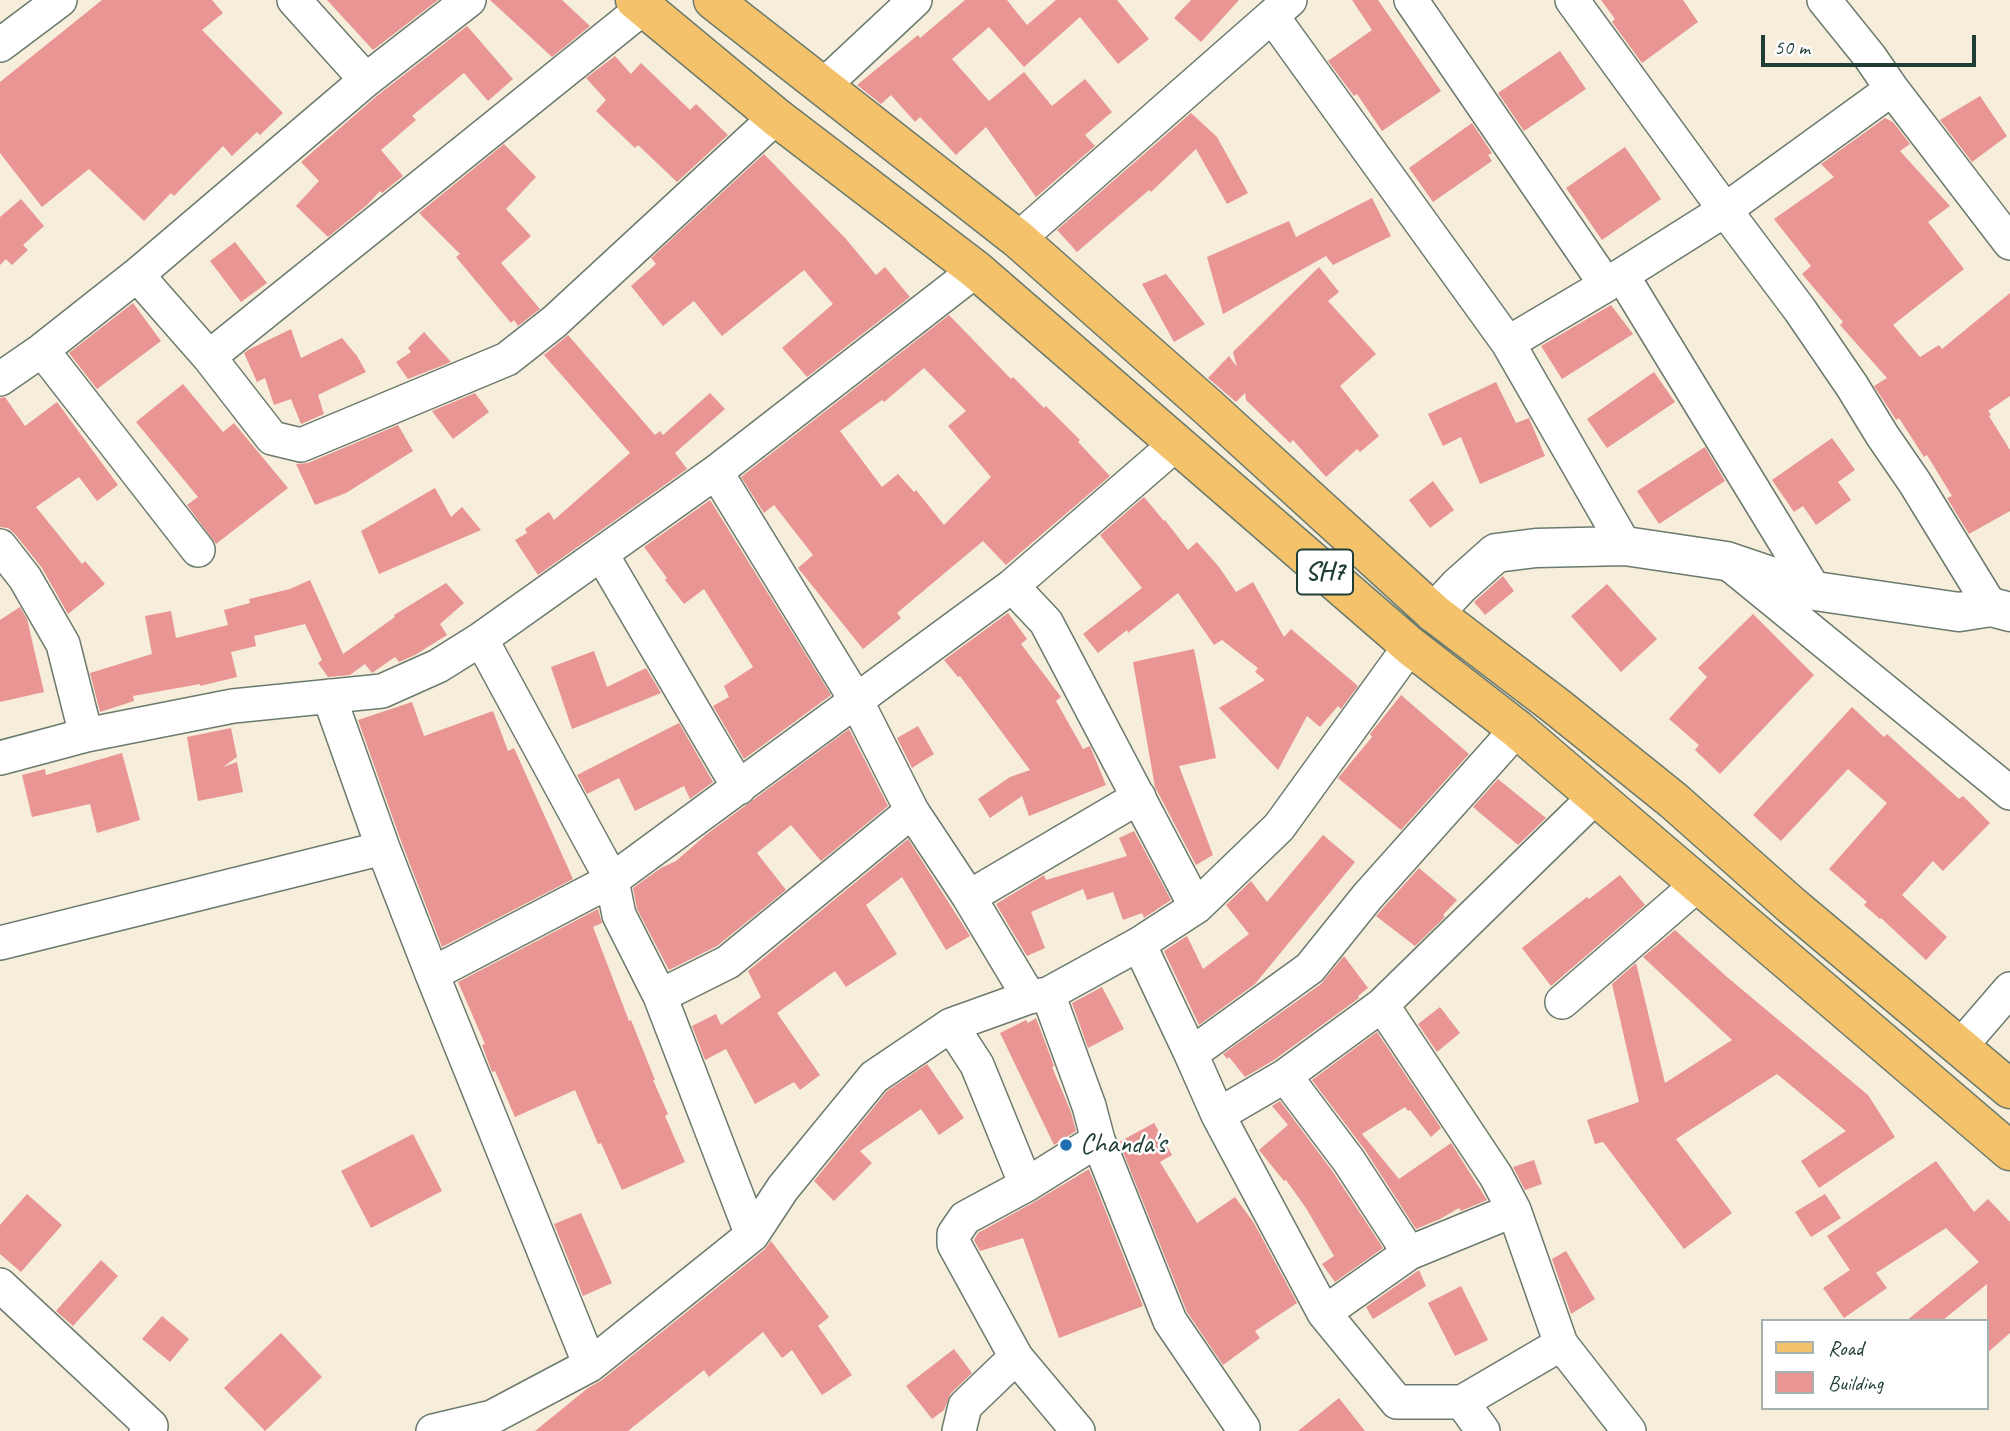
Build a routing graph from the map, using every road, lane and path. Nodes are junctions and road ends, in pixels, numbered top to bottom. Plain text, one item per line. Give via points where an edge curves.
1 (60, 0) edge
2 (294, 0) edge
3 (469, 0) edge
4 (713, 0) edge
5 (915, 0) edge
6 (1410, 0) edge
7 (1572, 0) edge
8 (1824, 0) edge
9 (639, 4) edge
10 (1281, 8) edge
11 (0, 45) edge
12 (366, 80) junction
13 (822, 87) junction
14 (1892, 89) junction
15 (776, 117) junction
16 (1725, 210) junction
17 (1018, 239) junction
18 (2010, 243) edge
19 (976, 270) junction
20 (137, 275) junction
21 (1614, 280) junction
22 (1508, 343) junction
23 (42, 350) junction
24 (209, 357) junction
25 (0, 379) edge
26 (1176, 444) junction
27 (716, 472) junction
28 (0, 545) edge
29 (1625, 546) junction
30 (198, 550) dead end
31 (602, 555) junction
32 (1726, 561) junction
33 (1012, 586) junction
34 (1815, 591) junction
35 (2001, 609) edge
36 (1434, 613) junction
37 (481, 639) junction
38 (1410, 646) junction
39 (329, 696) junction
40 (856, 700) junction
41 (1517, 729) junction
42 (86, 735) junction
43 (0, 758) edge
44 (739, 788) junction
45 (2010, 793) edge
46 (1596, 796) junction
47 (1139, 797) junction
48 (912, 811) junction
49 (383, 848) junction
50 (612, 880) junction
51 (1697, 885) junction
52 (969, 897) junction
53 (1196, 907) junction
54 (0, 943) edge
55 (1139, 944) junction
56 (432, 974) junction
57 (2010, 989) edge
58 (660, 996) junction
59 (1038, 996) junction
60 (1562, 1002) dead end
61 (1382, 1005) junction
62 (951, 1025) junction
63 (1960, 1047) junction
64 (1191, 1054) junction
65 (1285, 1076) junction
66 (2010, 1089) edge
67 (1218, 1115) junction
68 (1098, 1140) junction
69 (2010, 1151) edge
70 (1026, 1185) junction
71 (1514, 1210) junction
72 (752, 1235) junction
73 (1409, 1253) junction
74 (0, 1285) edge
75 (1324, 1312) junction
76 (1561, 1344) junction
77 (1016, 1357) junction
78 (590, 1365) junction
79 (1462, 1402) junction
80 (1243, 1428) dead end
81 (155, 1429) edge
82 (433, 1431) edge
83 (959, 1431) edge
84 (1078, 1431) edge
85 (1483, 1431) edge
86 (1629, 1431) edge

1 - 11 street
2 - 12 street
3 - 12 street
4 - 13 main road, SH7
5 - 13 street
6 - 21 street
7 - 16 street
8 - 14 street
9 - 15 main road, SH7
9 - 24 street
10 - 17 street
10 - 22 street
12 - 20 street
13 - 17 main road, SH7
14 - 16 street
14 - 18 street
15 - 19 main road, SH7
15 - 24 street via 507,359 301,445 272,438
16 - 21 street
16 - 35 street via 1800,310
17 - 36 main road, SH7
19 - 26 main road, SH7
19 - 27 street
20 - 23 street
20 - 24 street
21 - 22 street
21 - 34 street
22 - 29 street
23 - 25 street
23 - 30 street
26 - 33 street
26 - 38 main road, SH7
27 - 31 street
27 - 40 street
28 - 42 street via 63,644
29 - 32 street
29 - 36 street via 1496,553
31 - 37 street
31 - 44 street
32 - 34 street
32 - 45 street
33 - 40 street
33 - 47 street via 1046,622
34 - 35 street via 1959,612
36 - 63 main road, SH7 via 1674,801
37 - 39 street via 438,666 382,691
37 - 50 street
38 - 41 main road, SH7
38 - 53 street via 1279,827
39 - 42 street via 233,706
39 - 49 street
40 - 44 street
40 - 48 street
41 - 46 main road, SH7
41 - 64 street via 1310,968
42 - 43 street
44 - 50 street
46 - 51 main road, SH7
46 - 61 street
47 - 52 street
47 - 53 street
48 - 52 street
48 - 58 street via 728,962
49 - 54 street
49 - 56 street
50 - 56 street
50 - 58 street via 619,915
51 - 60 street
51 - 69 main road, SH7
52 - 59 street
53 - 55 street
55 - 59 street
55 - 64 street
56 - 78 street
57 - 63 street
58 - 72 street
59 - 62 street
59 - 68 street via 1089,1106
61 - 65 street
61 - 71 street
62 - 70 street via 977,1065
62 - 72 street via 874,1077 783,1188
63 - 66 main road, SH7
64 - 67 street
65 - 67 street
65 - 73 street via 1349,1161
67 - 75 street
68 - 70 street
68 - 80 street via 1170,1321
70 - 77 street via 965,1218 954,1234 954,1244
71 - 73 street
71 - 76 street
72 - 78 street
73 - 75 street
74 - 81 street
75 - 79 street via 1397,1402
76 - 79 street
76 - 86 street
77 - 83 street via 965,1406
77 - 84 street
78 - 82 street via 492,1418
79 - 85 street

